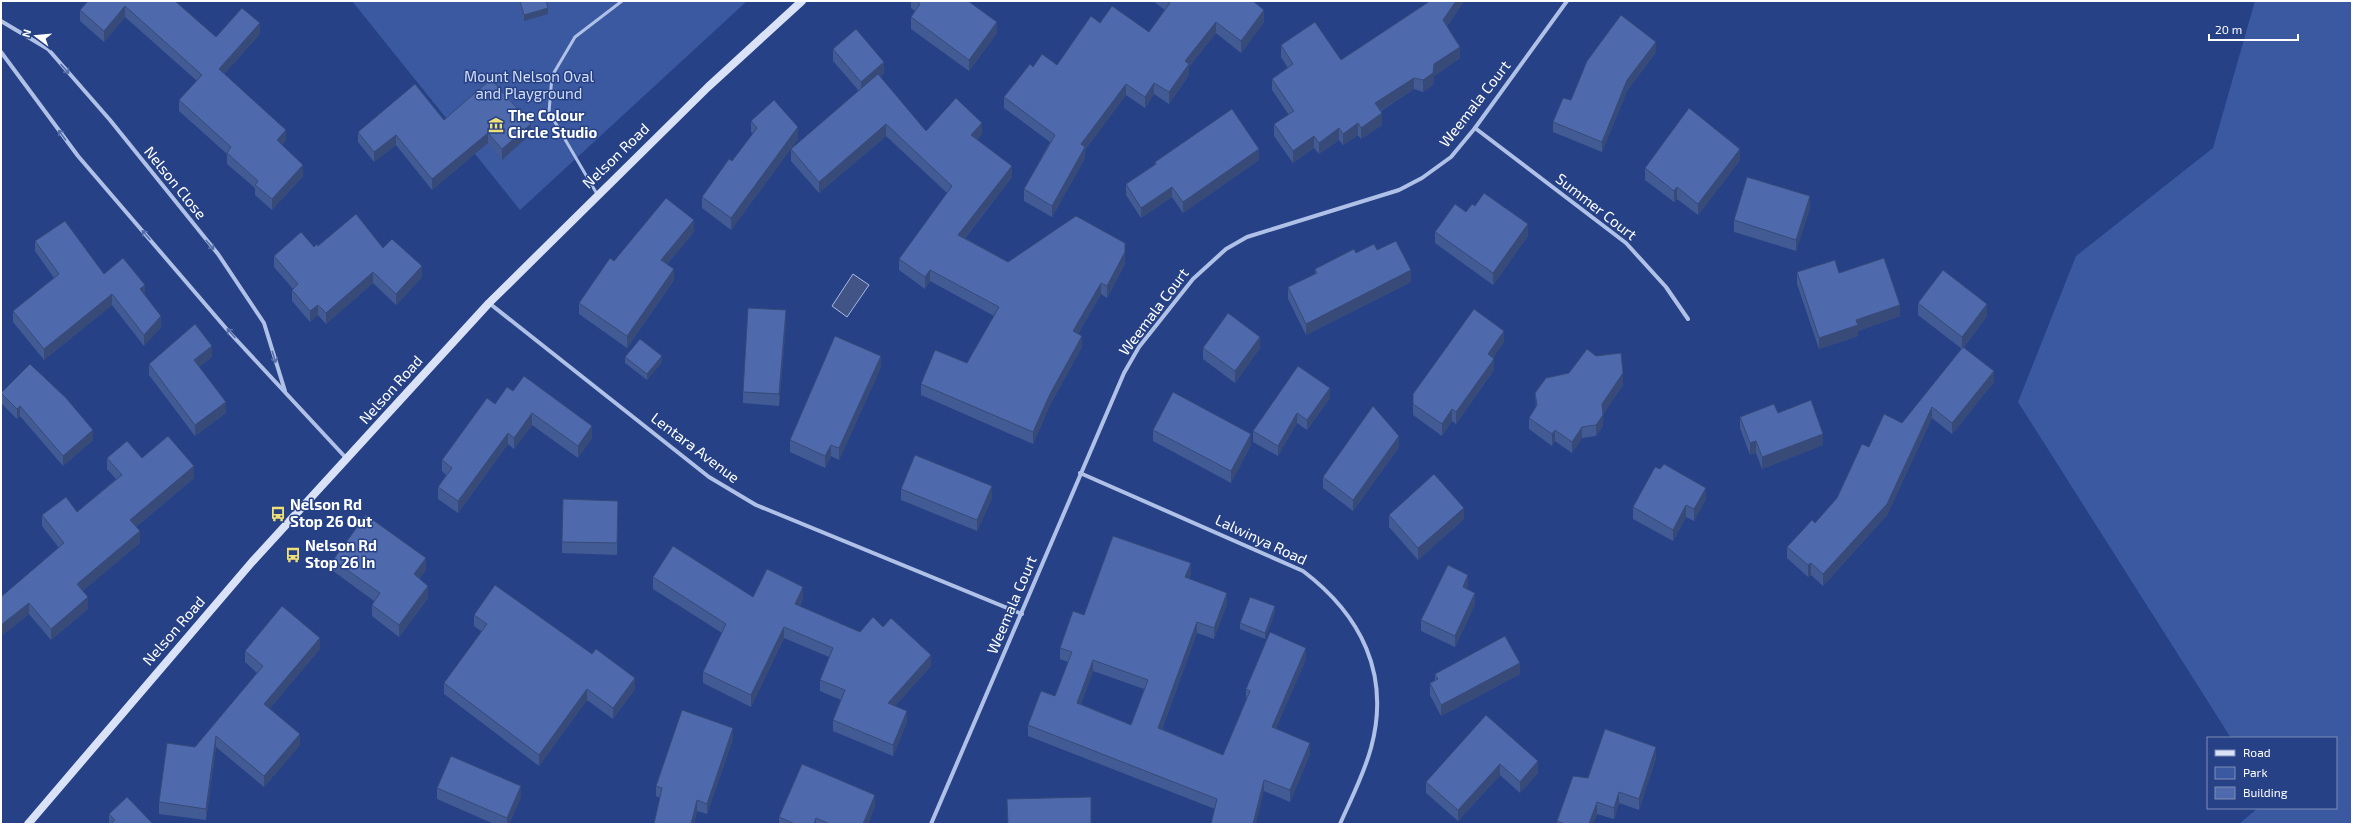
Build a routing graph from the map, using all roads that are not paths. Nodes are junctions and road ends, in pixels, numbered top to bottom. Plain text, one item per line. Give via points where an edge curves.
1 (622, 1) edge
2 (802, 1) edge
3 (1567, 1) edge
4 (1, 21) edge
5 (1, 52) edge
6 (1475, 128) junction
7 (597, 194) junction
8 (489, 303) junction
9 (1688, 319) dead end
10 (286, 393) junction
11 (347, 460) junction
12 (1080, 473) junction
13 (1022, 614) junction
14 (28, 824) edge
15 (931, 824) edge
16 (1340, 824) edge

1 - 7 lane via 575,37 552,76 549,112
2 - 7 main road, Nelson Road
3 - 6 street, Weemala Court
4 -> 10 street, Nelson Close via 48,49 110,120 218,254 264,323
10 -> 5 street, Nelson Close via 230,333 78,156
6 - 9 street, Summer Court via 1626,244 1666,287
6 - 12 street, Weemala Court via 1451,156 1422,178 1399,190 1247,237 1207,264 1192,279 1139,348 1111,399
7 - 8 main road, Nelson Road
8 - 11 main road, Nelson Road
8 - 13 street, Lentara Avenue via 708,477 756,506
10 - 11 street, Nelson Close
11 - 14 main road, Nelson Road via 247,568
12 - 13 street, Weemala Court
12 - 16 street, Lalwinya Road via 1303,571 1339,603 1366,646 1374,672 1377,699 1371,748
13 - 15 street, Weemala Court

